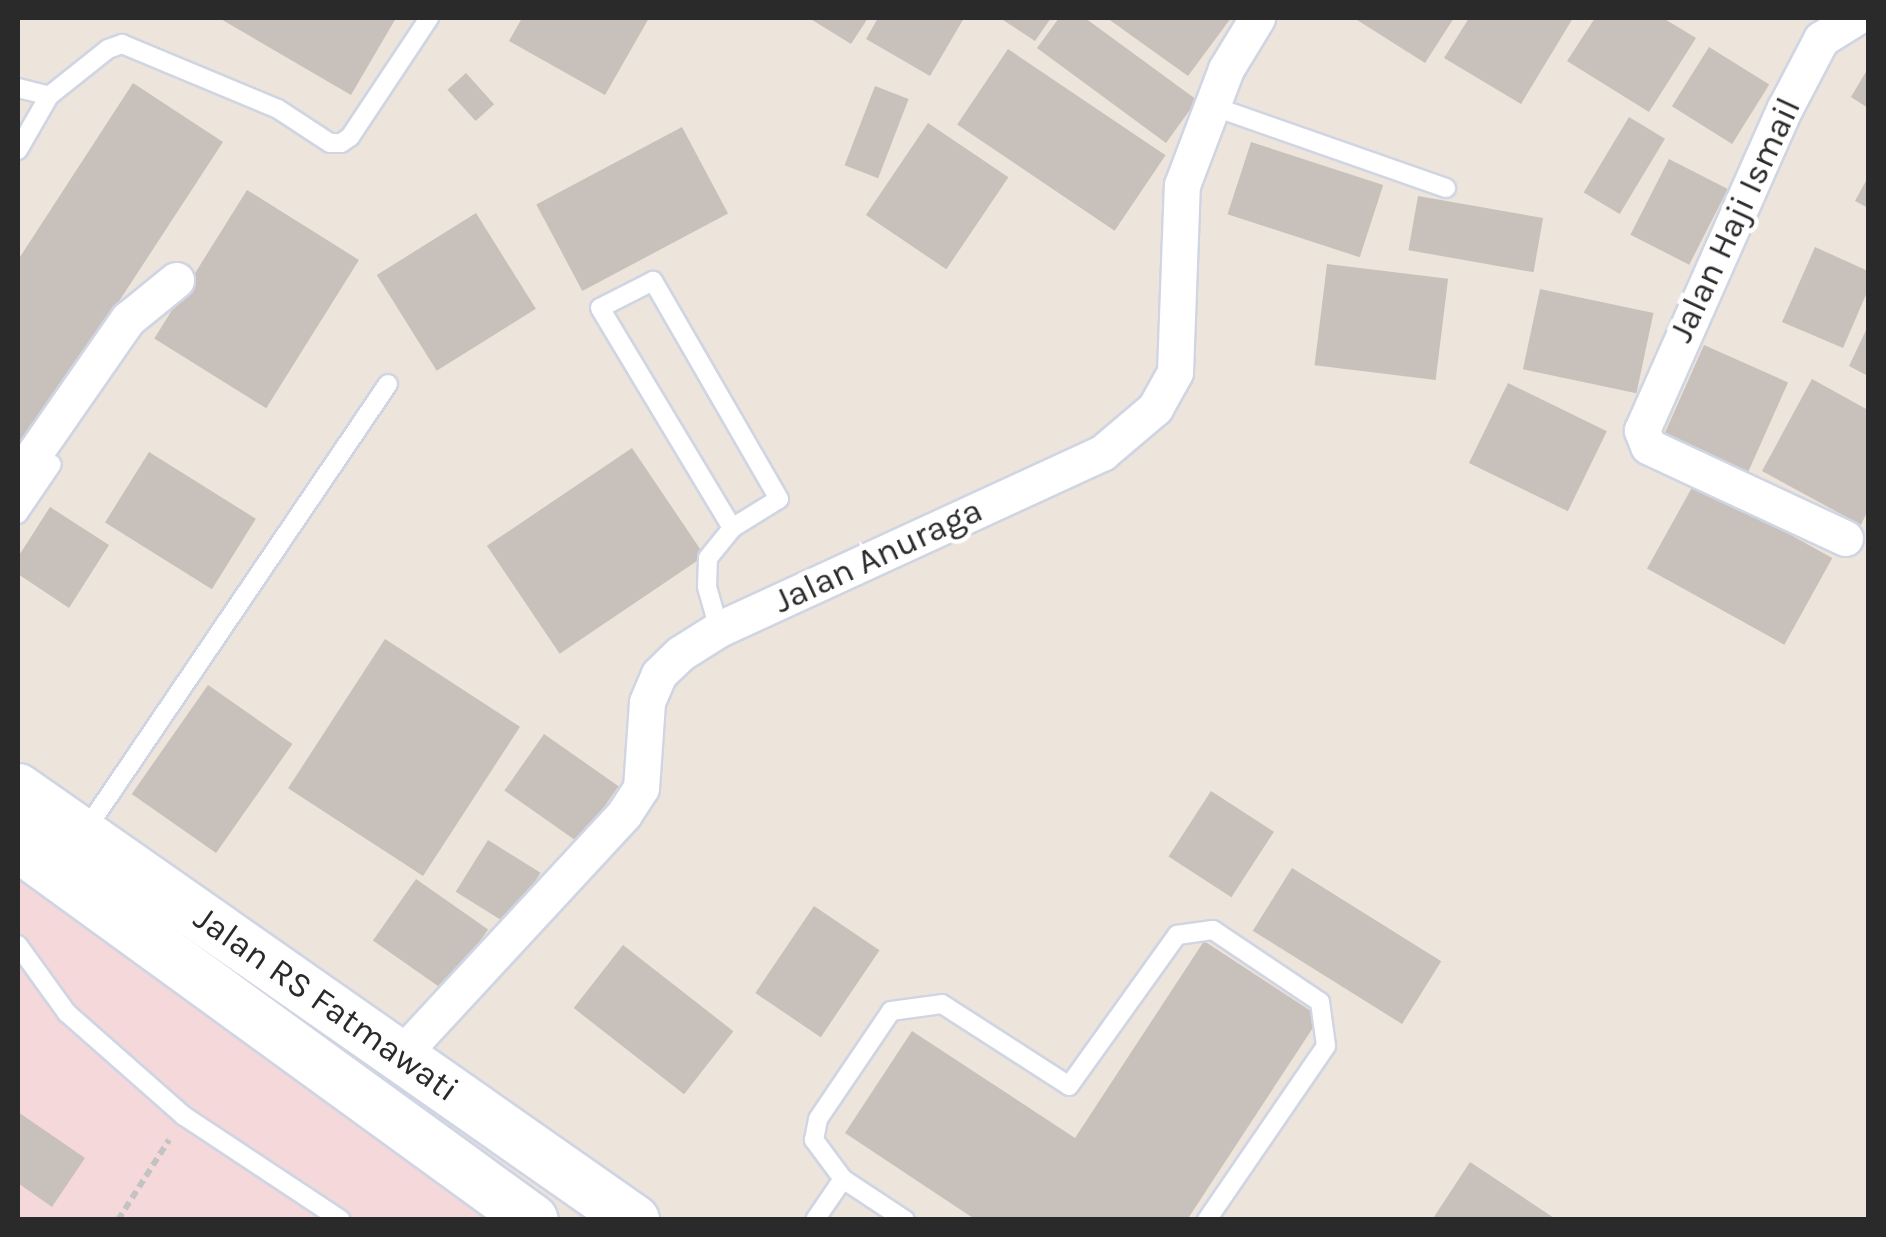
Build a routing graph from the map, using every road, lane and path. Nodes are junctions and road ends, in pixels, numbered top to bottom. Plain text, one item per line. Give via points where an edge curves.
1 (429, 18) edge
2 (1257, 18) edge
3 (1855, 18) edge
4 (18, 88) edge
5 (49, 96) junction
6 (1212, 106) junction
7 (18, 150) edge
8 (1446, 188) dead end
9 (176, 280) dead end
10 (388, 384) dead end
11 (52, 464) dead end
12 (18, 477) edge
13 (18, 514) edge
14 (732, 528) junction
15 (1845, 538) dead end
16 (720, 629) junction
17 (18, 789) edge
18 (82, 835) junction
19 (18, 846) edge
20 (18, 945) edge
21 (400, 1056) junction
22 (184, 1116) junction
23 (842, 1179) junction
24 (118, 1220) edge
25 (341, 1220) edge
26 (533, 1220) edge
27 (634, 1220) edge
28 (815, 1220) edge
29 (905, 1220) edge
30 (1207, 1220) edge

1 - 5 lane via 341,142 330,144 278,109 122,44
2 - 6 street, Jalan Anuraga
3 - 15 street, Jalan Haji Ismail via 1821,39 1784,108 1642,430 1644,441
4 - 5 lane
5 - 7 lane
6 - 8 lane
6 - 16 street, Jalan Anuraga via 1182,185 1175,372 1155,408 1102,454
9 - 12 street via 128,319
10 - 18 lane
11 - 13 lane
14 - 14 lane via 779,499 653,281 600,308
14 - 16 lane via 708,558 706,587
16 - 21 street, Jalan Anuraga via 659,674 647,702 642,788 624,814
17 - 18 main road, Jalan RS Fatmawati
18 - 21 main road, Jalan RS Fatmawati
19 - 26 main road, Jalan RS Fatmawati
20 - 22 lane via 67,1013
21 - 27 main road, Jalan RS Fatmawati
22 - 24 path
22 - 25 lane
23 - 28 lane
23 - 29 lane
23 - 30 lane via 814,1140 818,1119 891,1010 942,1004 1069,1086 1177,935 1212,930 1320,1002 1326,1046

